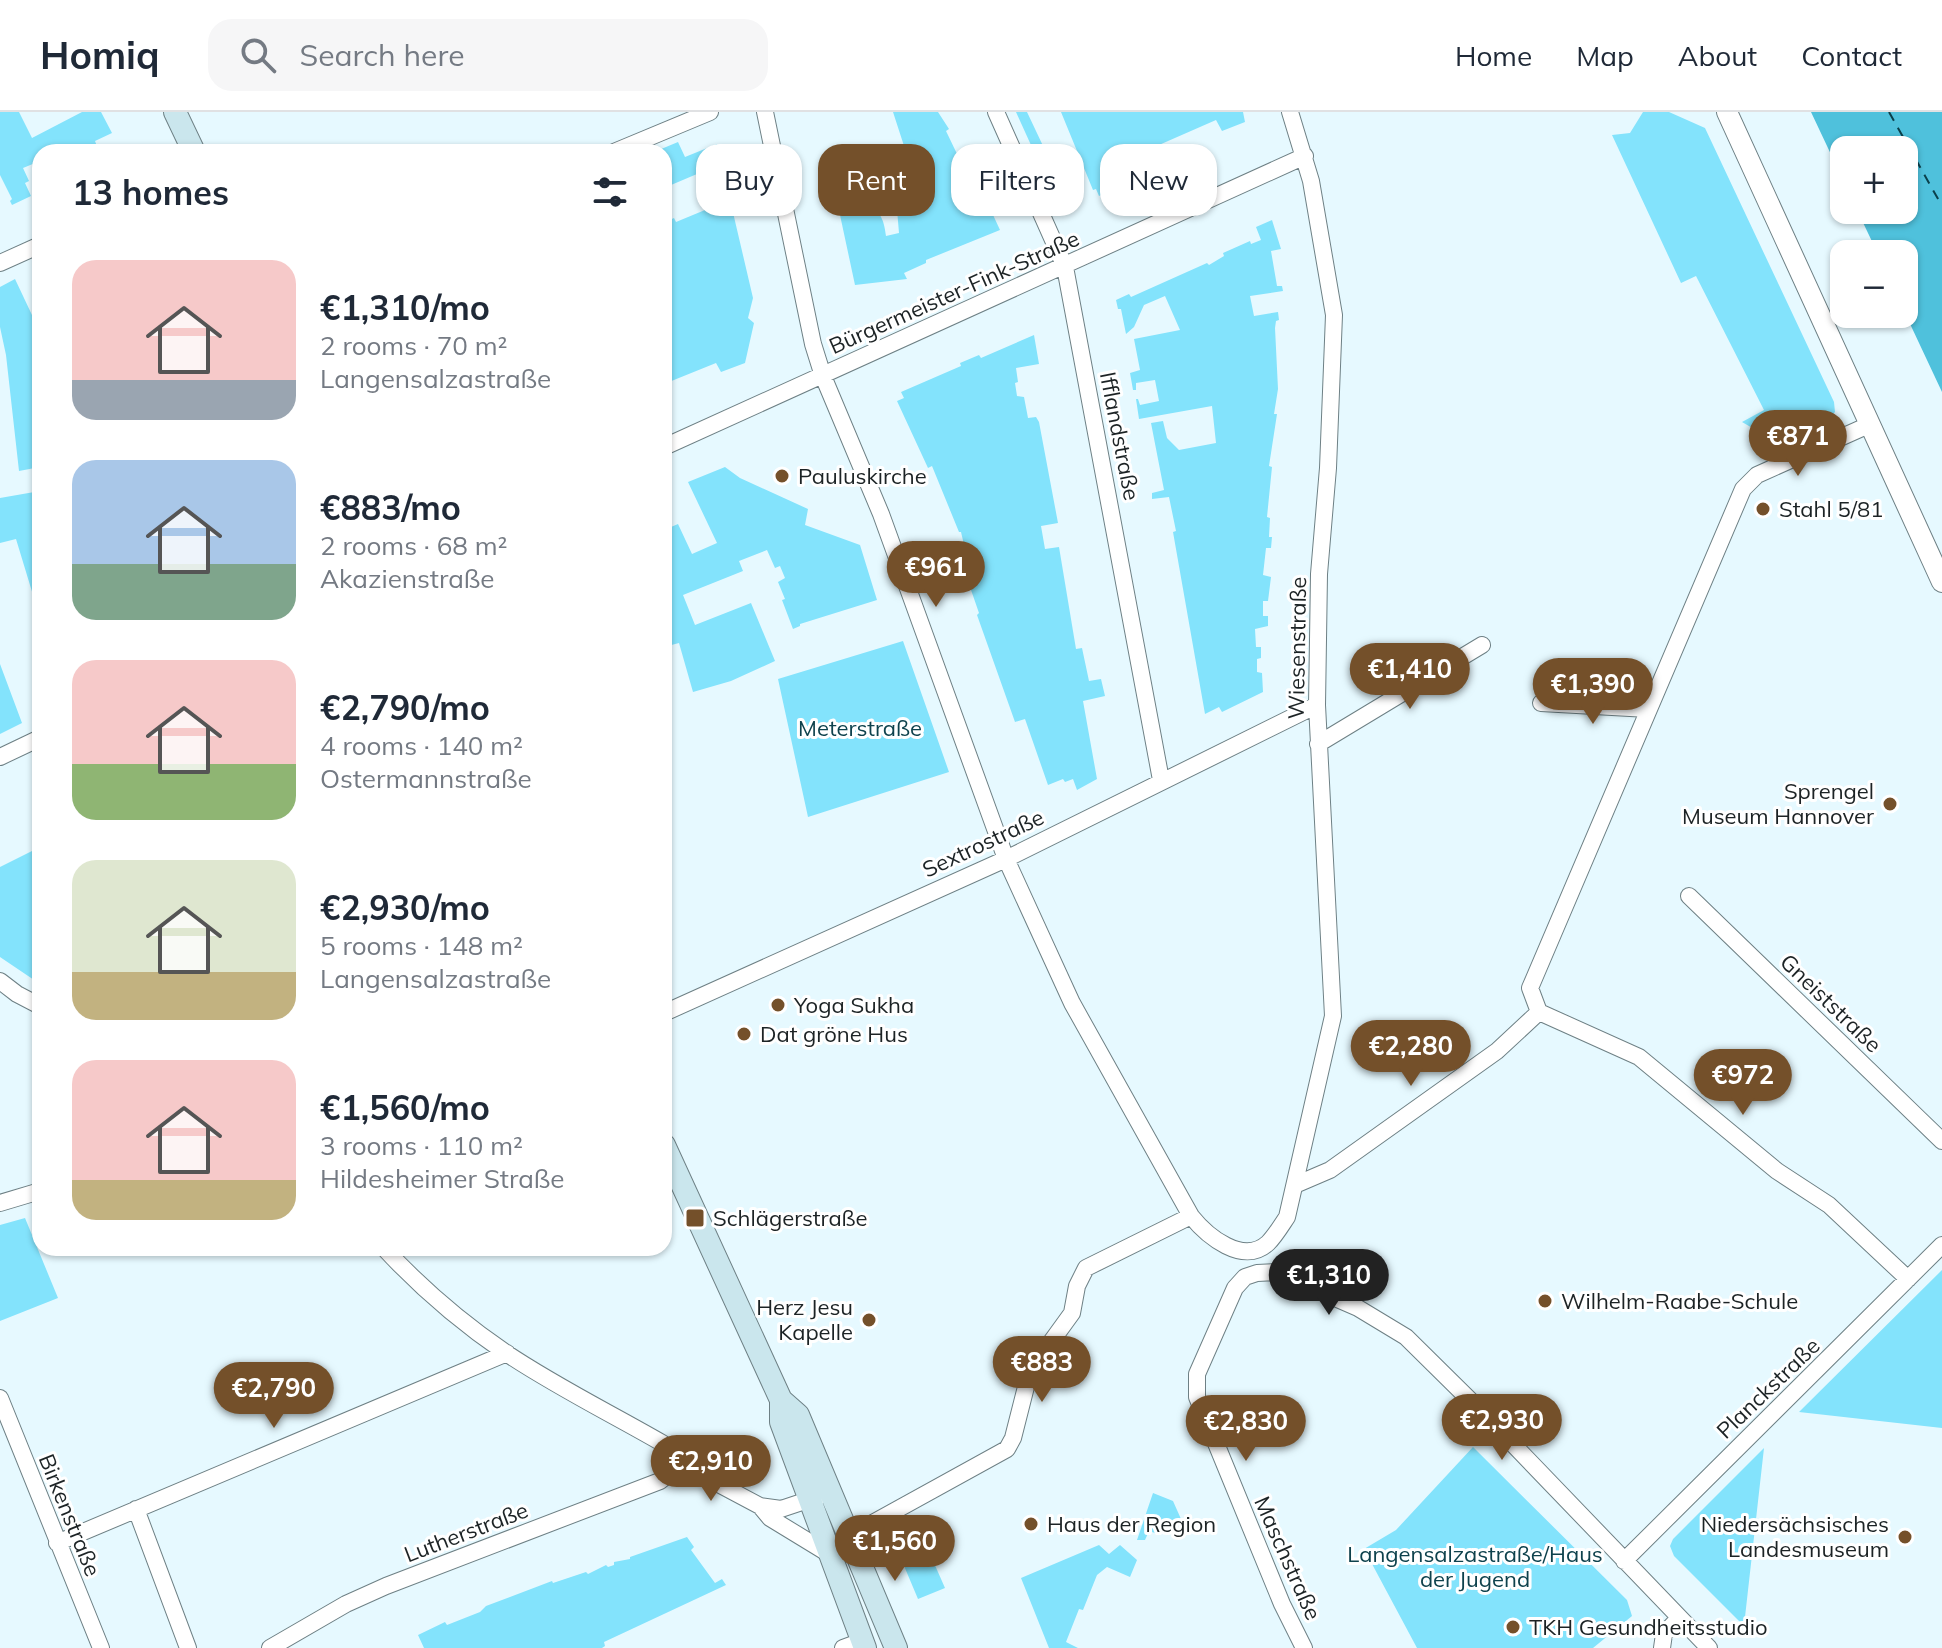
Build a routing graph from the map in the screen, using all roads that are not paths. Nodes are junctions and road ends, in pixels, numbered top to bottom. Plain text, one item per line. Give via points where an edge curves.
1 (175, 112) edge
2 (710, 112) edge
3 (765, 112) edge
4 (996, 112) edge
5 (1290, 112) edge
6 (1727, 112) edge
7 (190, 144) edge
8 (633, 144) edge
9 (1305, 156) junction
10 (32, 249) edge
11 (0, 263) edge
12 (1065, 267) junction
13 (823, 376) junction
14 (1871, 424) junction
15 (672, 443) edge
16 (1942, 582) edge
17 (1482, 645) dead end
18 (1541, 703) dead end
19 (1317, 705) junction
20 (1648, 709) junction
21 (32, 742) edge
22 (1318, 744) junction
23 (0, 757) edge
24 (1161, 780) junction
25 (1006, 859) junction
26 (1689, 896) dead end
27 (0, 981) edge
28 (32, 1002) edge
29 (672, 1009) edge
30 (1539, 1012) junction
31 (1942, 1141) edge
32 (672, 1162) edge
33 (1295, 1185) junction
34 (32, 1193) edge
35 (0, 1203) edge
36 (1191, 1216) junction
37 (1942, 1245) edge
38 (391, 1256) edge
39 (1908, 1279) junction
40 (507, 1353) junction
41 (0, 1398) edge
42 (781, 1400) junction
43 (681, 1464) junction
44 (832, 1491) junction
45 (810, 1500) junction
46 (760, 1506) junction
47 (136, 1509) junction
48 (851, 1535) junction
49 (57, 1543) junction
50 (829, 1554) junction
51 (1624, 1561) junction
52 (1679, 1618) junction
53 (856, 1646) edge
54 (101, 1648) edge
55 (188, 1648) edge
56 (270, 1648) edge
57 (896, 1648) edge
58 (1304, 1648) edge
59 (1662, 1648) edge
60 (1709, 1648) edge

1 - 7 main road
2 - 8 street
3 - 13 street
4 - 12 street, Ifflandstraße
5 - 9 street, Wiesenstraße
6 - 14 street
9 - 12 street, Bürgermeister-Fink-Straße
9 - 19 street, Wiesenstraße via 1334,315
10 - 11 street
12 - 13 street, Bürgermeister-Fink-Straße
12 - 24 street, Ifflandstraße
13 - 15 street, Bürgermeister-Fink-Straße
13 - 25 street via 881,514
14 - 16 street
14 - 20 street via 1757,475 1743,489
17 - 22 street
18 - 20 street
19 - 22 street, Wiesenstraße
19 - 24 street, Sextrostraße
20 - 30 street via 1530,988
21 - 23 street
22 - 33 street, Wiesenstraße via 1333,1016
24 - 25 street, Sextrostraße
25 - 29 street, Sextrostraße
25 - 36 street via 1072,1003
26 - 31 street, Gneiststraße
27 - 28 street
30 - 33 street via 1497,1051 1343,1161
30 - 39 street via 1639,1057 1777,1171 1829,1205
32 - 42 main road
33 - 36 street via 1287,1217 1259,1250 1232,1249
34 - 35 street
36 - 48 street via 1086,1268 1072,1313 1030,1371 1007,1449
37 - 39 street, Planckstraße
38 - 40 street
39 - 51 street, Planckstraße
40 - 43 street via 662,1443
40 - 47 street
41 - 49 street, Birkenstraße
42 - 44 main road via 798,1415
42 - 45 main road via 781,1422
43 - 46 street
43 - 56 street, Lutherstraße via 660,1481 386,1586
44 - 45 street
44 - 48 main road
45 - 46 street via 781,1509
45 - 50 main road
46 - 50 street via 770,1518
47 - 49 street
47 - 55 street
48 - 57 main road
49 - 54 street, Birkenstraße
50 - 53 main road
51 - 52 street
51 - 58 street, Maschstraße via 1406,1337 1358,1308 1275,1272 1257,1273 1235,1288 1197,1374 1197,1397
52 - 59 street via 1664,1634
52 - 60 street

